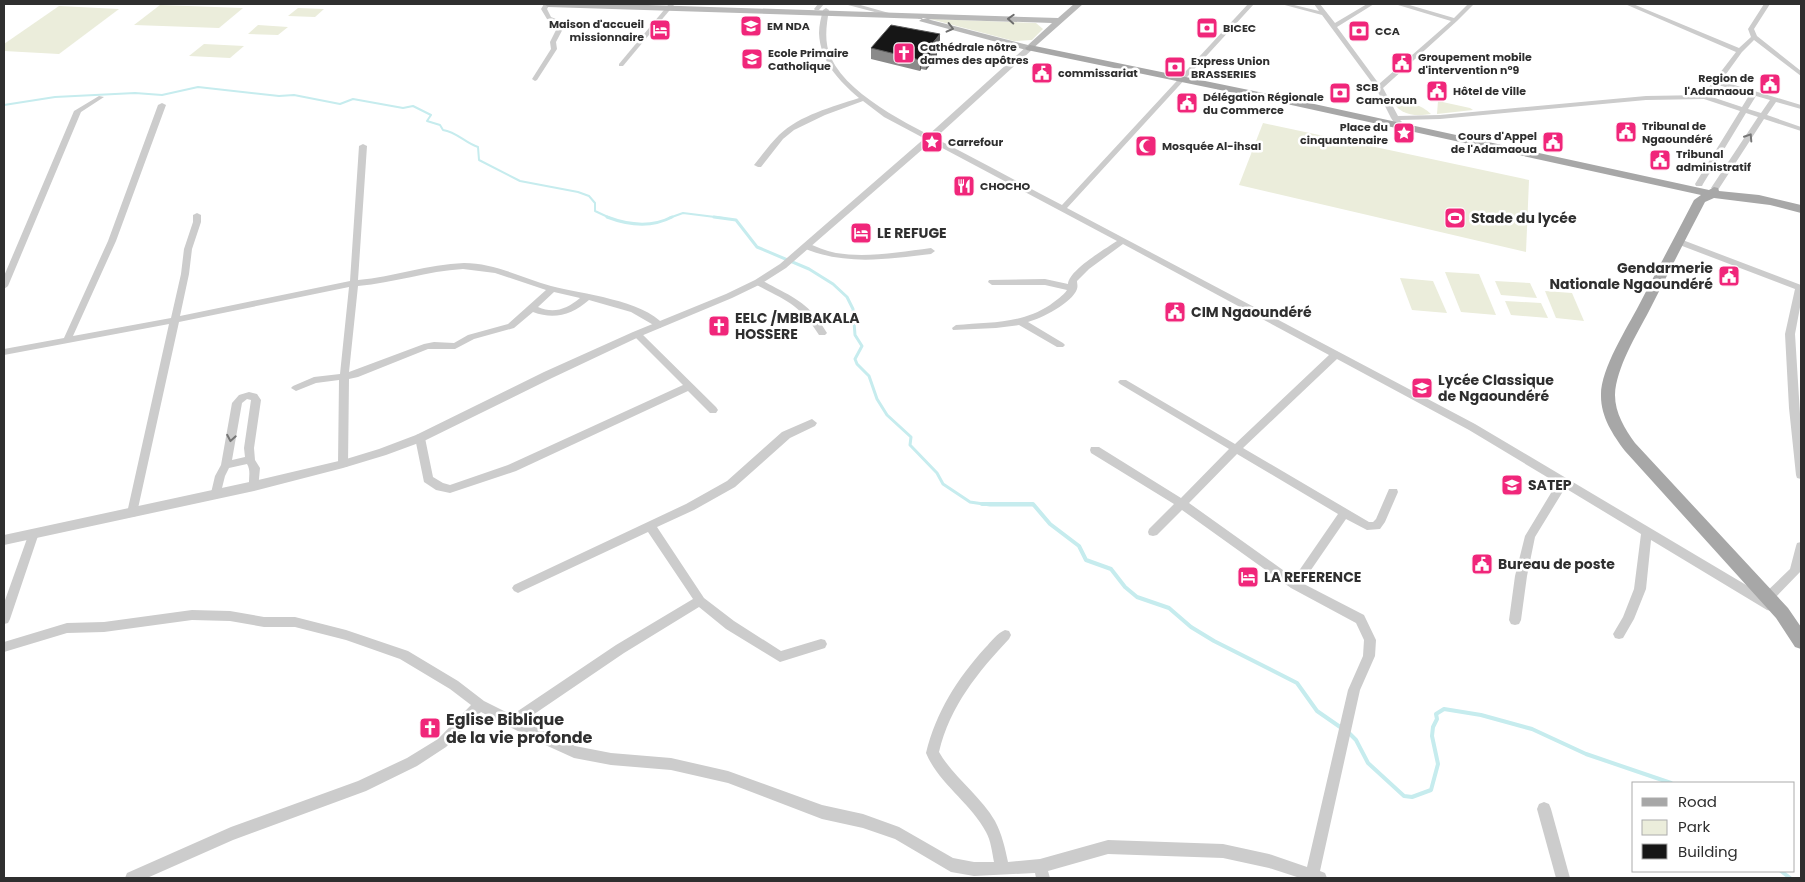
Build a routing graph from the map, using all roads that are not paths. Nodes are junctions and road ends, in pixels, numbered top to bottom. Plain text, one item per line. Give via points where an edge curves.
1 (547, 4) edge
2 (630, 4) edge
3 (850, 4) edge
4 (1079, 4) edge
5 (1251, 4) edge
6 (1284, 4) edge
7 (1317, 4) edge
8 (1371, 4) edge
9 (1400, 4) edge
10 (1470, 4) edge
11 (1628, 4) edge
12 (1767, 4) edge
13 (669, 7) junction
14 (825, 10) edge
15 (886, 13) junction
16 (1324, 14) junction
17 (1455, 20) junction
18 (1060, 21) junction
19 (1333, 27) junction
20 (1754, 37) junction
21 (1030, 48) junction
22 (1740, 51) junction
23 (622, 65) dead end
24 (1801, 74) edge
25 (535, 79) dead end
26 (1182, 79) junction
27 (1718, 82) junction
28 (1379, 88) junction
29 (1754, 93) junction
30 (101, 97) dead end
31 (1705, 97) junction
32 (864, 98) junction
33 (1774, 99) junction
34 (162, 105) dead end
35 (1801, 107) edge
36 (1743, 109) junction
37 (1763, 115) junction
38 (1397, 122) junction
39 (1801, 129) edge
40 (929, 139) junction
41 (362, 146) dead end
42 (758, 165) dead end
43 (1705, 191) junction
44 (1063, 208) junction
45 (1801, 209) edge
46 (197, 215) dead end
47 (1122, 241) junction
48 (1680, 242) junction
49 (806, 246) junction
50 (931, 251) dead end
51 (758, 282) junction
52 (992, 282) dead end
53 (354, 283) junction
54 (4, 286) edge
55 (1073, 288) junction
56 (1801, 288) edge
57 (553, 289) junction
58 (588, 296) junction
59 (531, 308) junction
60 (174, 320) junction
61 (1022, 323) junction
62 (660, 325) junction
63 (956, 328) dead end
64 (822, 333) dead end
65 (637, 334) junction
66 (67, 340) junction
67 (1060, 345) dead end
68 (4, 352) edge
69 (1335, 355) junction
70 (344, 377) junction
71 (1123, 382) dead end
72 (688, 387) junction
73 (296, 388) dead end
74 (713, 410) dead end
75 (812, 423) dead end
76 (420, 438) junction
77 (1236, 449) junction
78 (1095, 450) dead end
79 (250, 460) junction
80 (344, 460) junction
81 (226, 464) junction
82 (1801, 475) edge
83 (1563, 482) junction
84 (254, 486) junction
85 (1393, 492) dead end
86 (216, 493) junction
87 (1182, 504) junction
88 (132, 513) junction
89 (1344, 514) junction
90 (650, 526) junction
91 (1153, 532) dead end
92 (1647, 532) junction
93 (34, 533) junction
94 (4, 540) edge
95 (1801, 546) edge
96 (1295, 584) junction
97 (518, 588) dead end
98 (1767, 598) junction
99 (700, 600) junction
100 (1782, 613) junction
101 (4, 619) edge
102 (1515, 620) dead end
103 (1801, 623) edge
104 (1619, 634) dead end
105 (1005, 635) dead end
106 (1801, 641) edge
107 (821, 644) dead end
108 (4, 647) edge
109 (480, 705) junction
110 (514, 721) junction
111 (1544, 809) dead end
112 (1002, 869) junction
113 (1042, 872) edge
114 (1316, 876) edge
115 (132, 878) edge
116 (1563, 878) edge

1 - 13 main road
1 - 25 street via 544,9 548,17 563,23 553,42 554,49
2 - 13 main road
3 - 15 street
4 - 18 main road
5 - 26 street
6 - 16 street
7 - 16 street
8 - 19 street
9 - 17 street
10 - 17 street
11 - 22 street
12 - 20 street via 1751,29
13 - 14 main road
13 - 23 street
14 - 15 main road
14 - 32 street via 822,32 826,56 847,84
18 -> 15 main road
15 -> 21 main road
16 - 19 street
17 - 28 street
18 - 21 main road
19 - 28 street
20 - 22 street
20 - 24 street
21 - 26 main road
21 - 40 street
22 - 27 street
26 - 38 main road
26 - 44 street
27 - 29 street
27 - 31 street
28 - 38 street
29 - 33 street
29 - 36 street
30 - 54 street via 78,111
31 - 36 street
31 - 38 street via 1646,98
32 - 40 street via 886,115
32 - 42 street via 790,130
33 - 35 street
33 - 37 street
34 - 66 street via 112,241
36 - 37 street
36 - 43 street
37 - 39 street
43 -> 37 street
38 - 43 main road
40 - 44 street
40 - 49 street
41 - 53 street
43 - 45 main road
43 - 48 main road
44 - 47 street
46 - 60 street
47 - 55 street via 1073,280
47 - 69 street
48 - 56 street
48 - 98 main road via 1621,352 1608,395 1611,414 1630,447
49 - 50 street via 831,256 853,258
49 - 51 street
51 - 62 street
51 - 64 street via 806,309
52 - 55 street via 1045,282
53 - 57 street via 464,266 486,268
53 - 60 street
53 - 70 street
55 - 61 street via 1069,296 1049,310
56 - 82 street via 1790,334
57 - 58 street
57 - 59 street
58 - 59 street via 573,309 558,314
58 - 62 street via 634,310
59 - 70 street via 511,326 470,337 456,346 427,346
60 - 66 street
60 - 88 street
61 - 63 street
61 - 67 street
62 - 65 street
65 - 72 street
65 - 76 street
66 - 68 street
69 - 77 street
69 - 83 street via 1472,427
70 - 73 street via 314,380
70 - 80 street
71 - 77 street
72 - 74 street
72 - 76 street via 530,460 450,489 428,479
75 - 90 street via 786,435 731,484
76 - 80 street
77 - 87 street
77 - 89 street
78 - 87 street
79 - 81 street
79 -> 81 street via 256,400 254,396 247,395 237,404
79 - 84 street via 255,468
80 - 84 street
81 - 86 street
83 - 92 street
83 - 102 street via 1530,536
84 - 86 street
85 - 89 street via 1376,526 1367,526
86 - 88 street
87 - 91 street
87 - 96 street
88 - 93 street
89 - 96 street
90 - 97 street
90 - 99 street
92 - 100 street
92 - 104 street via 1640,589
93 - 94 street
93 - 101 street
95 - 98 street via 1795,571
96 - 114 street via 1360,620 1370,640 1369,656 1354,690
98 - 100 main road
99 - 107 street via 730,625 780,657
99 - 110 street via 620,649
100 - 103 street
100 - 106 main road
105 - 112 street via 967,677 940,725 932,753 938,767 977,808 995,837
108 - 109 street via 67,628 192,615 295,622 404,655
109 - 110 street
109 - 115 street via 442,743 412,762 361,786 232,834
110 - 112 street via 574,752 671,764 728,778 822,812 863,821 899,834 951,865
111 - 116 street
112 - 113 street
113 - 114 street via 1108,847 1223,851

